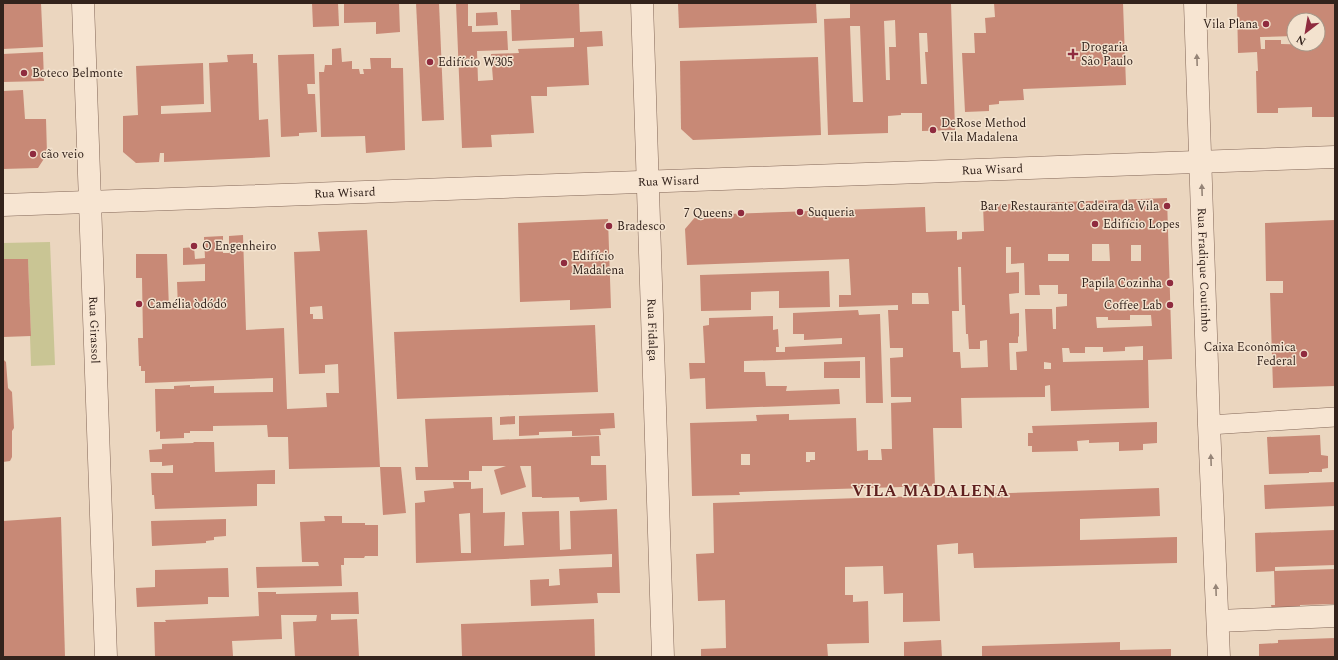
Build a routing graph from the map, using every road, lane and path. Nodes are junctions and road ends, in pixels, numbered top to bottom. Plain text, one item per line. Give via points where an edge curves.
1 (83, 3) edge
2 (642, 3) edge
3 (1196, 3) edge
4 (1335, 156) edge
5 (1201, 161) junction
6 (647, 181) junction
7 (89, 203) junction
8 (3, 205) edge
9 (1335, 416) edge
10 (1209, 425) junction
11 (1335, 616) edge
12 (1218, 621) junction
13 (106, 657) edge
14 (663, 657) edge
15 (1219, 657) edge

1 - 7 street, Rua Girassol
2 - 6 street, Rua Fidalga
5 -> 3 street, Rua Fradique Coutinho
4 - 5 street, Rua Wisard
5 - 6 street, Rua Wisard
10 -> 5 street, Rua Fradique Coutinho
6 - 7 street, Rua Wisard
6 - 14 street, Rua Fidalga
7 - 8 street, Rua Wisard
7 - 13 street, Rua Girassol
9 - 10 lane
12 -> 10 street, Rua Fradique Coutinho
11 - 12 street
12 - 15 street, Rua Fradique Coutinho

